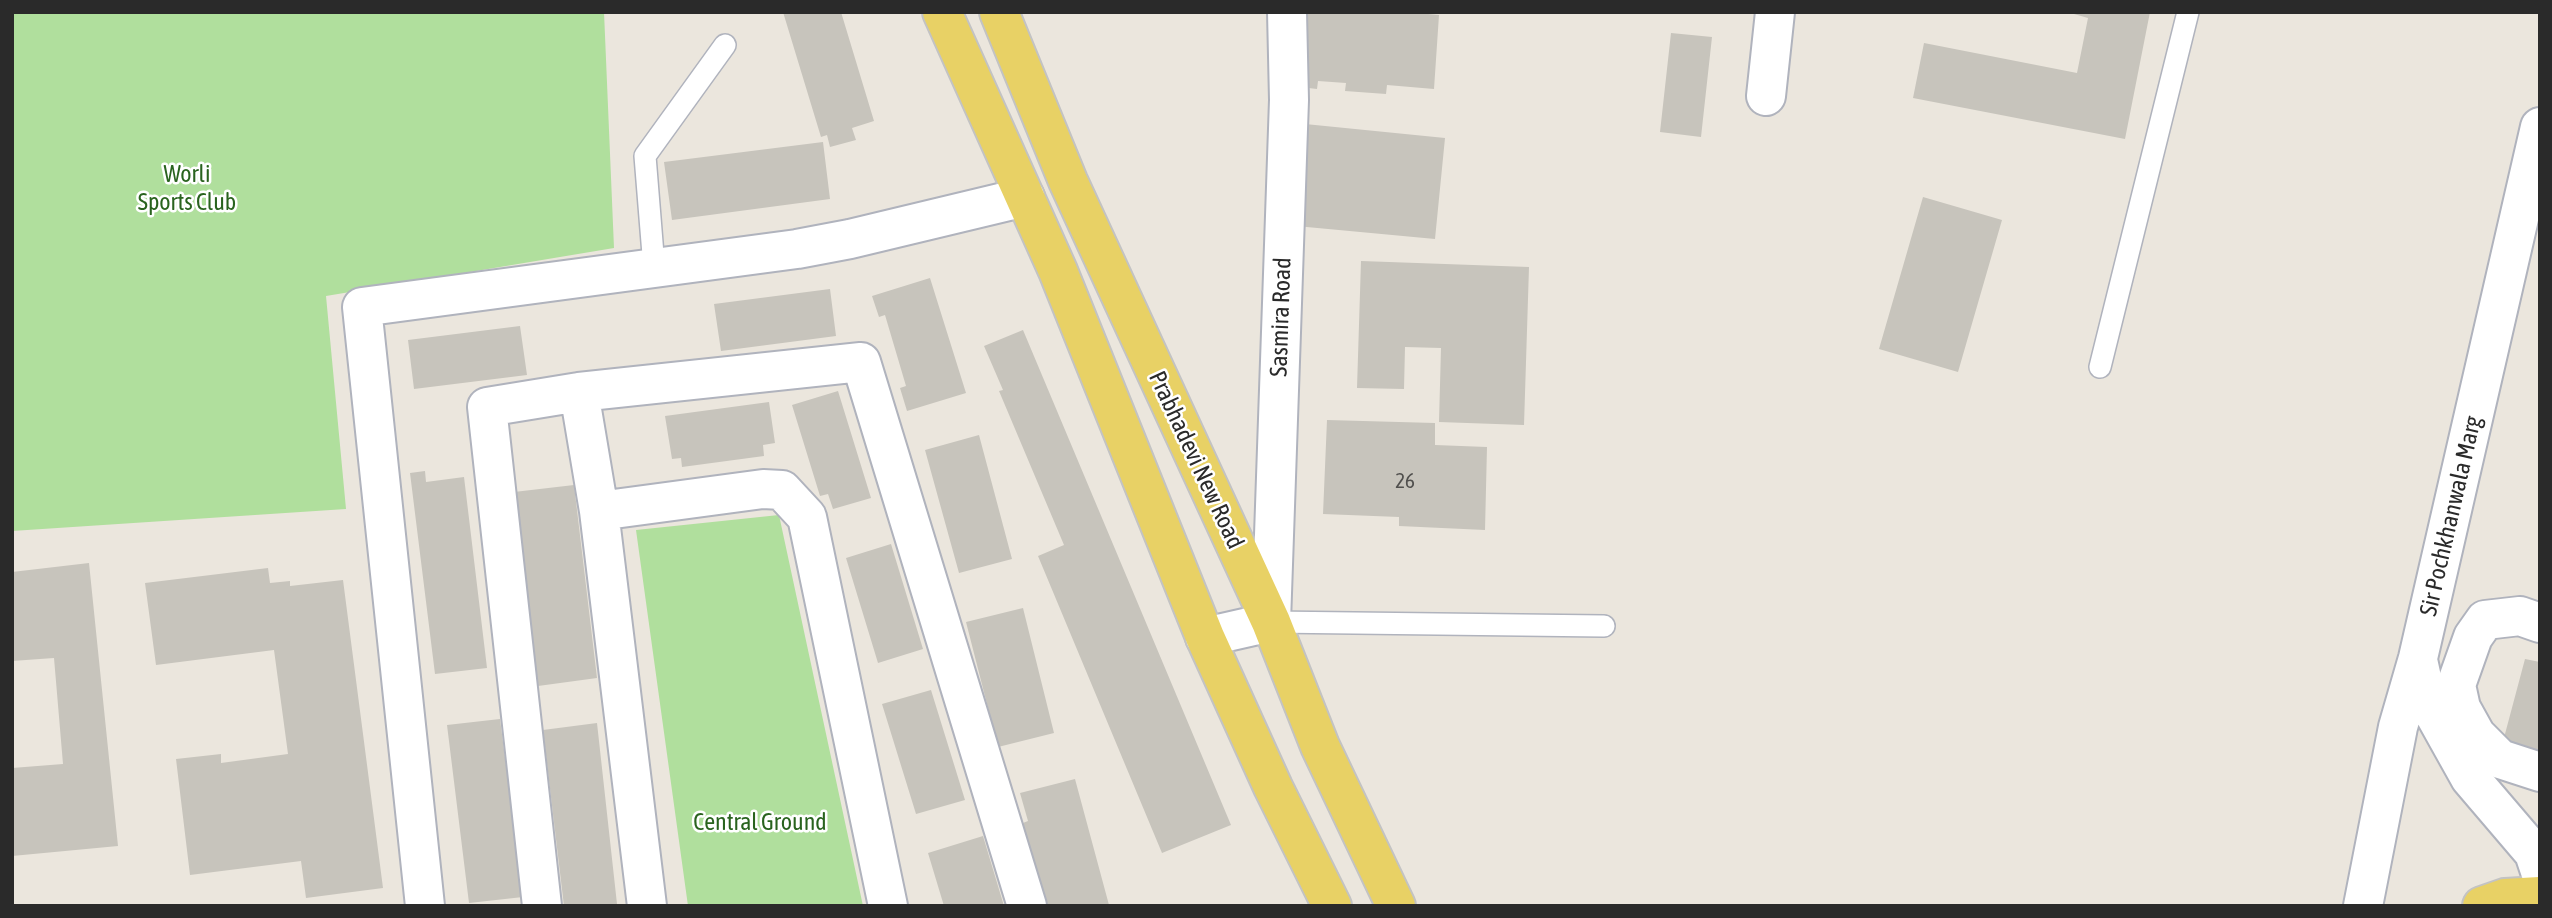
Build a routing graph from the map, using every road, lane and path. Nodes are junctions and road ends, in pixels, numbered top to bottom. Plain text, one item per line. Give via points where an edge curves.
1 (942, 12) edge
2 (999, 12) edge
3 (1287, 12) edge
4 (1776, 12) edge
5 (2188, 12) edge
6 (725, 45) dead end
7 (1766, 96) dead end
8 (2540, 127) edge
9 (1025, 197) junction
10 (654, 267) junction
11 (2100, 367) dead end
12 (579, 392) junction
13 (599, 511) junction
14 (1271, 622) junction
15 (2540, 624) edge
16 (1604, 626) dead end
17 (1205, 637) junction
18 (2418, 658) junction
19 (2540, 772) edge
20 (2538, 857) edge
21 (2540, 896) edge
22 (425, 906) edge
23 (542, 906) edge
24 (647, 906) edge
25 (888, 906) edge
26 (1027, 906) edge
27 (1332, 906) edge
28 (1396, 906) edge
29 (2363, 906) edge
30 (2482, 906) edge

1 - 9 main road
2 - 14 main road, Prabhadevi New Road via 1068,181
3 - 14 street, Sasmira Road via 1289,100
4 - 7 street
5 - 11 lane
6 - 10 lane via 645,156
8 - 18 street, Sir Pochkhanwala Marg
9 - 10 street via 850,239
9 - 17 main road
10 - 22 street via 362,307
12 - 13 street
12 - 23 street via 487,407
12 - 26 street via 861,362
13 - 24 street
13 - 25 street via 763,489 782,490 807,517
14 - 16 lane
14 - 17 street
14 - 28 main road, Prabhadevi New Road via 1320,746
15 - 19 street via 2520,616 2485,620 2473,637 2456,685 2461,708 2476,735 2500,759
17 - 27 main road
18 - 20 street via 2427,701 2470,778
18 - 29 street, Sir Pochkhanwala Marg via 2398,727
21 - 30 main road via 2505,898

